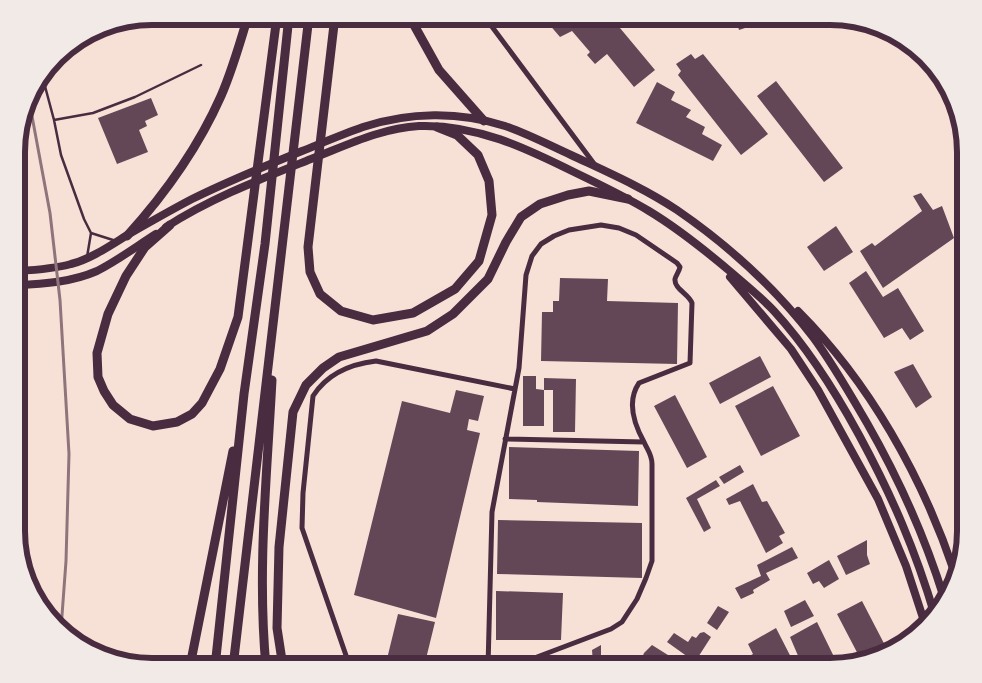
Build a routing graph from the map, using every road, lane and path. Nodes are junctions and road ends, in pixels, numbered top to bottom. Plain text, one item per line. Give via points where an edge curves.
1 (245, 25) edge
2 (276, 25) edge
3 (288, 25) edge
4 (308, 25) edge
5 (334, 25) edge
6 (414, 25) edge
7 (491, 25) edge
8 (201, 65) dead end
9 (44, 84) edge
10 (54, 120) junction
11 (484, 121) junction
12 (437, 126) junction
13 (597, 168) junction
14 (628, 199) junction
15 (170, 225) junction
16 (91, 233) junction
17 (127, 236) junction
18 (117, 242) junction
19 (86, 258) junction
20 (714, 258) junction
21 (25, 271) edge
22 (25, 285) edge
23 (769, 287) junction
24 (276, 298) junction
25 (515, 388) junction
26 (244, 394) junction
27 (506, 439) junction
28 (644, 442) junction
29 (952, 566) edge
30 (942, 591) edge
31 (932, 606) edge
32 (923, 618) edge
33 (192, 658) edge
34 (216, 658) edge
35 (234, 658) edge
36 (265, 658) edge
37 (281, 658) edge
38 (347, 658) edge
39 (488, 658) edge
40 (537, 658) edge

1 - 17 highway via 224,88 205,130 152,208
2 - 15 highway via 238,317 220,370 202,403 192,414 177,422 153,426 130,419 113,405 98,377 97,352 108,314 126,276 145,247
3 - 26 highway via 265,244
4 - 24 highway
5 - 12 highway via 308,247 310,272 320,294 341,311 372,320 413,314 455,289 479,261 492,215 489,181 478,155 457,135
6 - 11 highway via 439,70
7 - 13 street
8 - 10 lane via 135,98
9 - 10 lane
10 - 16 lane via 61,155
11 - 13 highway via 521,132
11 - 17 highway via 429,115 397,118 361,128 229,181
12 - 14 highway via 496,137
12 - 15 highway via 396,129 357,141 237,189
13 - 23 highway via 676,210 722,244
14 - 20 highway via 652,212
14 - 37 highway via 588,191 540,204 521,217 488,279 453,314 427,331 338,357 306,385 293,412 279,547 277,628
15 - 22 highway via 85,275
16 - 18 lane
16 - 19 lane
17 - 18 highway
18 - 19 highway
19 - 21 highway via 45,270
20 - 31 highway via 772,309 831,386 892,497
20 - 32 highway via 791,349 818,390 878,499
23 - 29 highway via 811,325 844,363 872,404 906,460
23 - 30 highway via 829,360 880,445 915,518
24 - 35 highway
24 - 36 highway via 262,568
25 - 27 street
25 - 28 street via 526,275 532,256 541,244 569,230 588,226 619,228 636,235 677,263 680,268 675,278 677,286 692,302 690,364 639,383 636,388 632,416
25 - 38 street via 376,361 359,363 330,377 313,396 302,493 302,528
26 - 33 highway
26 - 34 highway
27 - 28 street
27 - 39 street via 492,512
28 - 40 street via 652,455 652,561 637,599 622,622 611,630

